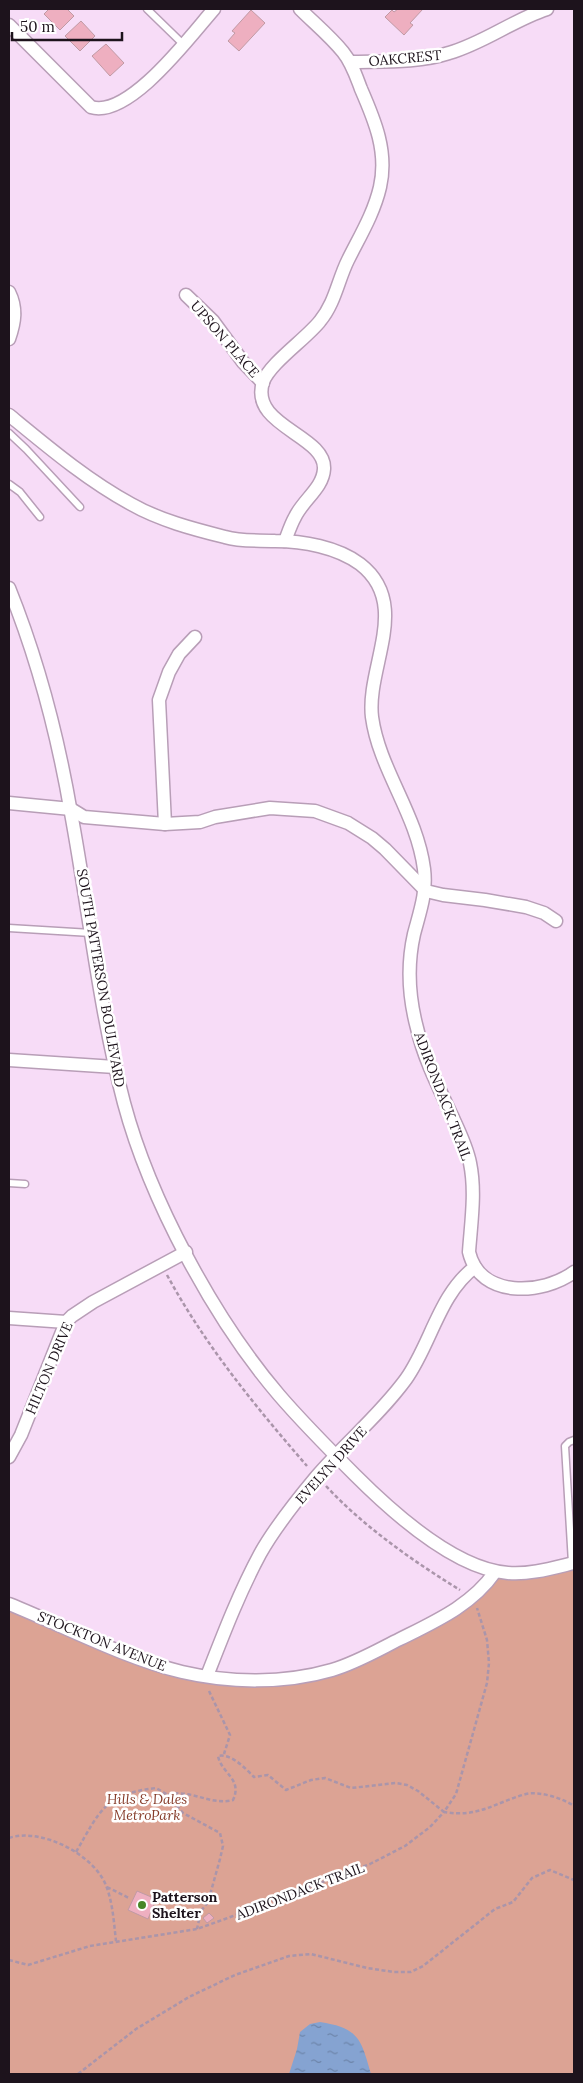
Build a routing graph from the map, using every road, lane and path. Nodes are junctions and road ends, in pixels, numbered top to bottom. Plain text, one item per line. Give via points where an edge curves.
1 (147, 9) edge
2 (214, 9) edge
3 (300, 9) edge
4 (547, 9) edge
5 (9, 26) edge
6 (183, 44) junction
7 (350, 62) junction
8 (9, 292) edge
9 (186, 295) dead end
10 (9, 339) edge
11 (263, 383) junction
12 (9, 416) edge
13 (9, 433) edge
14 (9, 484) edge
15 (80, 507) dead end
16 (40, 517) dead end
17 (285, 541) junction
18 (9, 588) edge
19 (195, 637) dead end
20 (9, 803) edge
21 (71, 809) junction
22 (165, 824) junction
23 (426, 891) junction
24 (556, 921) dead end
25 (9, 928) edge
26 (91, 933) junction
27 (9, 1060) edge
28 (115, 1067) junction
29 (9, 1183) edge
30 (25, 1184) dead end
31 (186, 1252) junction
32 (162, 1265) junction
33 (474, 1267) junction
34 (574, 1272) edge
35 (9, 1318) edge
36 (66, 1322) junction
37 (574, 1440) edge
38 (336, 1456) junction
39 (9, 1457) edge
40 (317, 1476) junction
41 (573, 1563) edge
42 (495, 1572) junction
43 (472, 1598) junction
44 (9, 1604) edge
45 (204, 1676) junction
46 (224, 1754) junction
47 (168, 1796) junction
48 (574, 1806) edge
49 (444, 1812) junction
50 (9, 1838) edge
51 (76, 1852) junction
52 (574, 1880) edge
53 (107, 1887) junction
54 (129, 1898) dead end
55 (197, 1928) junction
56 (116, 1941) junction
57 (9, 1960) edge
58 (78, 2074) edge

1 - 6 lane
2 - 6 street
3 - 7 street
4 - 7 street, OAKCREST via 448,54 421,59
5 - 6 street via 90,107 99,109 133,94 153,78
7 - 11 street via 378,128 382,150 380,186 374,208 344,268 330,306
8 - 10 street via 15,311
9 - 11 street, UPSON PLACE via 213,321 242,362
11 - 17 street via 266,407 276,419 312,446 324,466 320,483 294,517
12 - 17 street, ADIRONDACK TRAIL via 98,483 158,517 228,538
13 - 15 lane
14 - 16 lane via 20,492
17 - 23 street, ADIRONDACK TRAIL via 346,556 370,573 378,586 385,626 373,687 372,717 382,754 418,840
18 - 21 street, SOUTH PATTERSON BOULEVARD via 38,670
19 - 22 street via 176,660 159,700
20 - 21 street
21 - 22 street via 84,817
21 - 26 street, SOUTH PATTERSON BOULEVARD
22 - 23 street via 200,822 270,808 315,811 348,823 372,838
23 - 24 street via 526,907
23 - 33 street, ADIRONDACK TRAIL via 414,934 410,987 417,1032 470,1162 472,1214 469,1252
25 - 26 lane
26 - 28 street, SOUTH PATTERSON BOULEVARD
27 - 28 street
28 - 31 street, SOUTH PATTERSON BOULEVARD via 137,1145 160,1203
29 - 30 lane
31 - 32 street, HILTON DRIVE
31 - 38 street, SOUTH PATTERSON BOULEVARD via 247,1354 278,1394
32 - 36 street, HILTON DRIVE via 93,1302
32 - 40 path via 204,1336 244,1392
33 - 34 street via 495,1282 522,1290 556,1283
33 - 38 street, EVELYN DRIVE via 462,1276 447,1300 424,1350 406,1378 374,1418
35 - 36 street
36 - 39 street, HILTON DRIVE
37 - 41 lane via 565,1446
38 - 40 street, EVELYN DRIVE
38 - 42 street, SOUTH PATTERSON BOULEVARD via 373,1493 418,1530 470,1563
40 - 43 path via 372,1528
40 - 45 street, EVELYN DRIVE via 262,1552
41 - 42 street, SOUTH PATTERSON BOULEVARD via 511,1574
42 - 43 street, STOCKTON AVENUE
43 - 45 street, STOCKTON AVENUE via 410,1634 355,1662 331,1670 284,1679
43 - 49 path, ADIRONDACK TRAIL via 487,1640 487,1683 456,1794
44 - 45 street, STOCKTON AVENUE via 121,1651 180,1672
45 - 46 path via 230,1735
46 - 47 path via 218,1756 218,1761 234,1781 236,1792 233,1800 223,1803 176,1792
46 - 49 path via 254,1777 268,1775 286,1790 325,1778 351,1788 396,1783 418,1791
47 - 51 path via 156,1788 132,1791 116,1799 101,1810
47 - 55 path via 183,1813 220,1834 223,1846 208,1902 201,1911
48 - 49 path via 553,1797 527,1794 492,1808 458,1814
49 - 55 path, ADIRONDACK TRAIL via 405,1846 370,1864 267,1905
50 - 51 path via 44,1838
51 - 53 path via 98,1872
52 - 58 path via 550,1870 532,1878 513,1902 495,1909 411,1972 367,1968 311,1954 289,1956 235,1975 189,1997 136,2029
53 - 54 path
53 - 56 path
55 - 56 path, ADIRONDACK TRAIL
56 - 57 path, ADIRONDACK TRAIL via 28,1964

